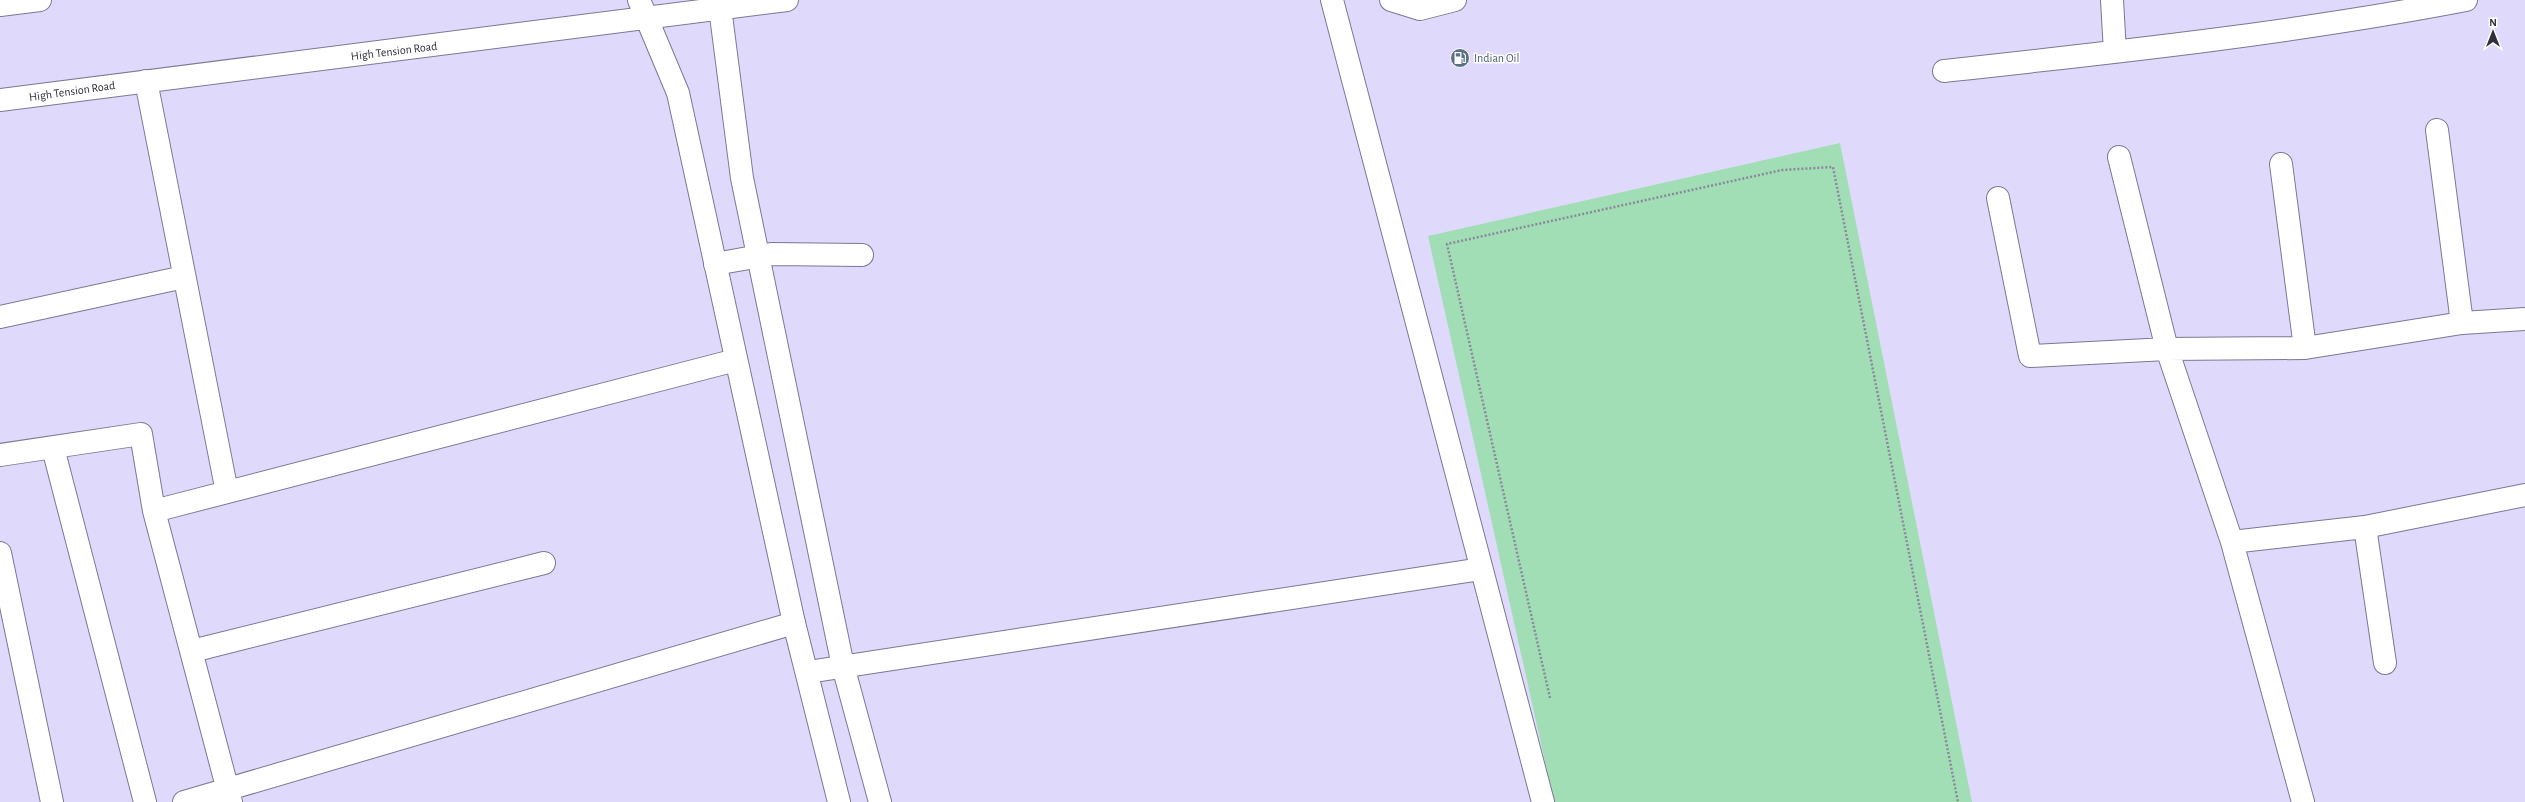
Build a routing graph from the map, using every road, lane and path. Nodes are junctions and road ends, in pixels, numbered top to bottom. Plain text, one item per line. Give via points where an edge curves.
1 (40, 0) edge
2 (787, 0) edge
3 (1332, 0) edge
4 (1391, 0) edge
5 (1455, 0) edge
6 (2112, 0) edge
7 (2466, 0) edge
8 (720, 4) edge
9 (0, 5) edge
10 (644, 10) edge
11 (2115, 52) junction
12 (1944, 71) dead end
13 (146, 81) junction
14 (0, 100) edge
15 (2437, 130) dead end
16 (2119, 157) dead end
17 (2281, 164) dead end
18 (1998, 198) dead end
19 (862, 255) dead end
20 (758, 256) junction
21 (715, 264) junction
22 (184, 277) junction
23 (0, 317) edge
24 (2525, 319) edge
25 (2462, 324) junction
26 (2305, 348) junction
27 (2167, 349) junction
28 (736, 360) junction
29 (53, 448) junction
30 (0, 455) edge
31 (227, 492) junction
32 (2525, 495) edge
33 (154, 511) junction
34 (2365, 527) junction
35 (2232, 542) junction
36 (0, 553) edge
37 (544, 563) dead end
38 (1482, 569) junction
39 (794, 623) junction
40 (192, 651) junction
41 (2385, 663) dead end
42 (843, 666) junction
43 (808, 672) junction
44 (1552, 703) dead end
45 (229, 796) edge
46 (52, 802) edge
47 (145, 802) edge
48 (184, 802) edge
49 (839, 802) edge
50 (880, 802) edge
51 (1543, 802) edge
52 (1958, 802) edge
53 (2303, 802) edge

1 - 9 street
2 - 8 street, High Tension Road
3 - 38 street
4 - 5 street via 1420,9
6 - 11 street
7 - 11 street via 2402,12
8 - 10 street, High Tension Road
8 - 20 street via 742,178
10 - 13 street, High Tension Road
10 - 21 street via 678,92
11 - 12 street
13 - 14 street, High Tension Road
13 - 22 street
15 - 25 street
16 - 27 street
17 - 26 street
18 - 27 street via 2030,356
19 - 20 street
20 - 21 street
20 - 42 street
21 - 28 street
22 - 23 street
22 - 31 street
24 - 25 street
25 - 26 street
26 - 27 street
27 - 35 street
28 - 31 street
28 - 39 street
29 - 30 street
29 - 33 street via 141,434
29 - 47 street
31 - 33 street
32 - 34 street
33 - 40 street
34 - 35 street
34 - 41 street
35 - 53 street
36 - 46 street
37 - 40 street
38 - 42 street
38 - 51 street
39 - 43 street
39 - 45 street
40 - 45 street
42 - 43 street
42 - 50 street
43 - 49 street
44 - 52 path via 1447,244 1782,170 1833,167
45 - 48 street

